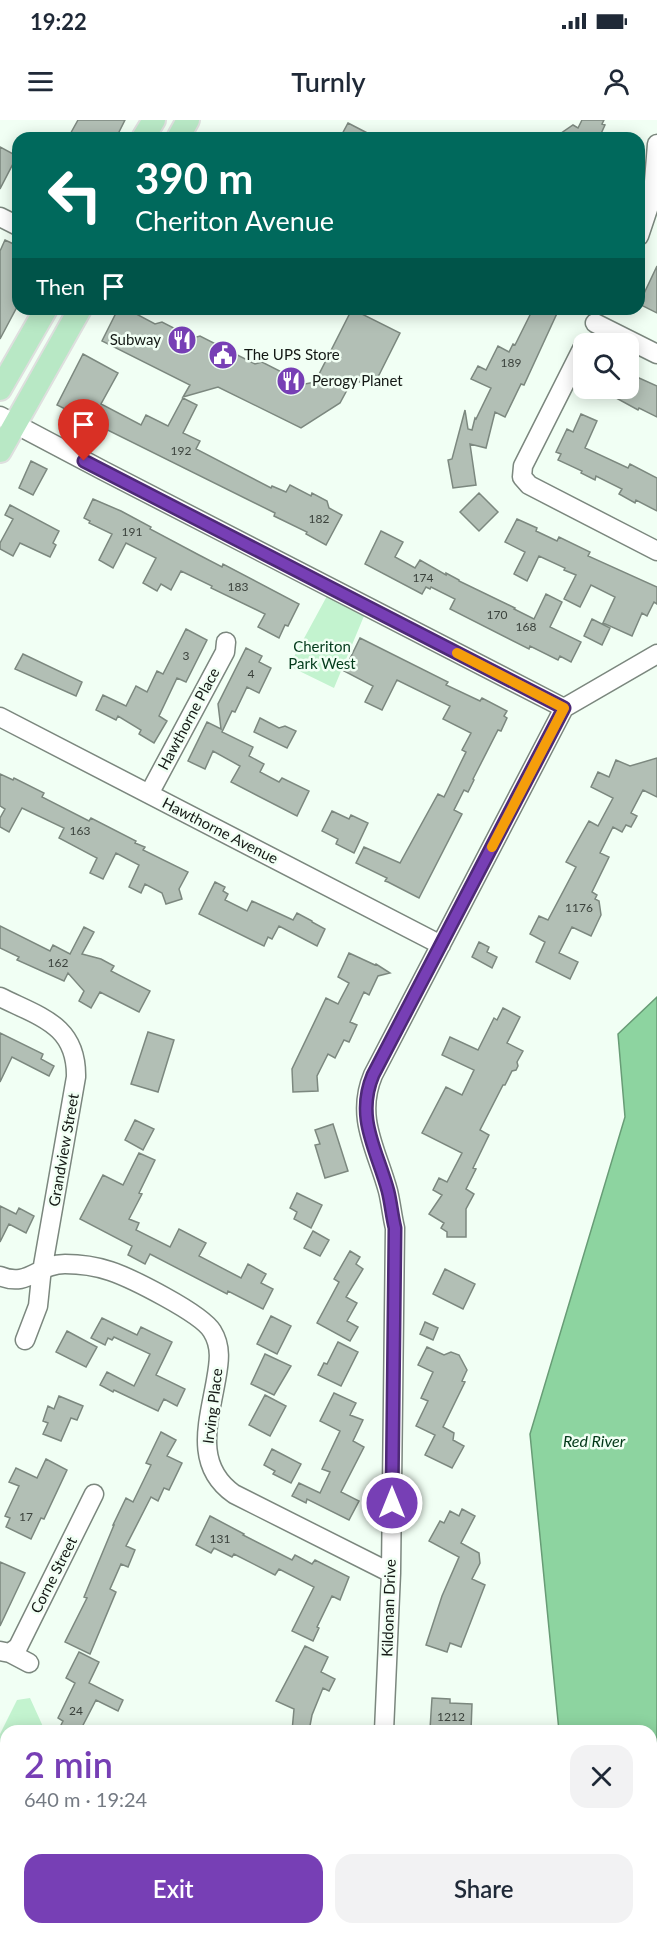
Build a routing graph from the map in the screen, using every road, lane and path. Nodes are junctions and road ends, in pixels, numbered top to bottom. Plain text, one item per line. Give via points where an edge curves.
1 (657, 144) edge
2 (645, 218) edge
3 (43, 315) edge
4 (76, 315) edge
5 (598, 316) edge
6 (590, 333) edge
7 (657, 354) edge
8 (573, 366) edge
9 (0, 389) edge
10 (8, 420) edge
11 (0, 451) edge
12 (657, 551) edge
13 (226, 642) dead end
14 (657, 654) edge
15 (564, 708) junction
16 (0, 717) edge
17 (148, 794) junction
18 (441, 945) junction
19 (0, 997) edge
20 (43, 1269) junction
21 (0, 1276) edge
22 (25, 1340) dead end
23 (94, 1494) dead end
24 (392, 1573) junction
25 (5, 1652) edge
26 (29, 1663) dead end
27 (384, 1725) edge

1 - 2 street via 653,194
3 - 9 main road
4 - 10 main road
5 - 6 street
5 - 7 street
8 - 12 street via 523,466 522,477 529,485
10 - 11 main road
10 - 15 street
13 - 17 street, Hawthorne Place via 225,652
14 - 15 street
15 - 18 street, Kildonan Drive
16 - 17 street, Hawthorne Avenue
17 - 18 street, Hawthorne Avenue
18 - 24 street, Kildonan Drive via 373,1075 365,1102 395,1228
19 - 20 street, Grandview Street via 54,1025 67,1038 75,1056 76,1077
20 - 21 street, Irving Place via 22,1280
20 - 22 street, Grandview Street via 37,1312
20 - 24 street, Irving Place via 72,1264 112,1272 200,1318 212,1331 219,1348 207,1451 219,1481 234,1494
23 - 25 street, Corne Street via 20,1643
24 - 27 street, Kildonan Drive
25 - 26 street

